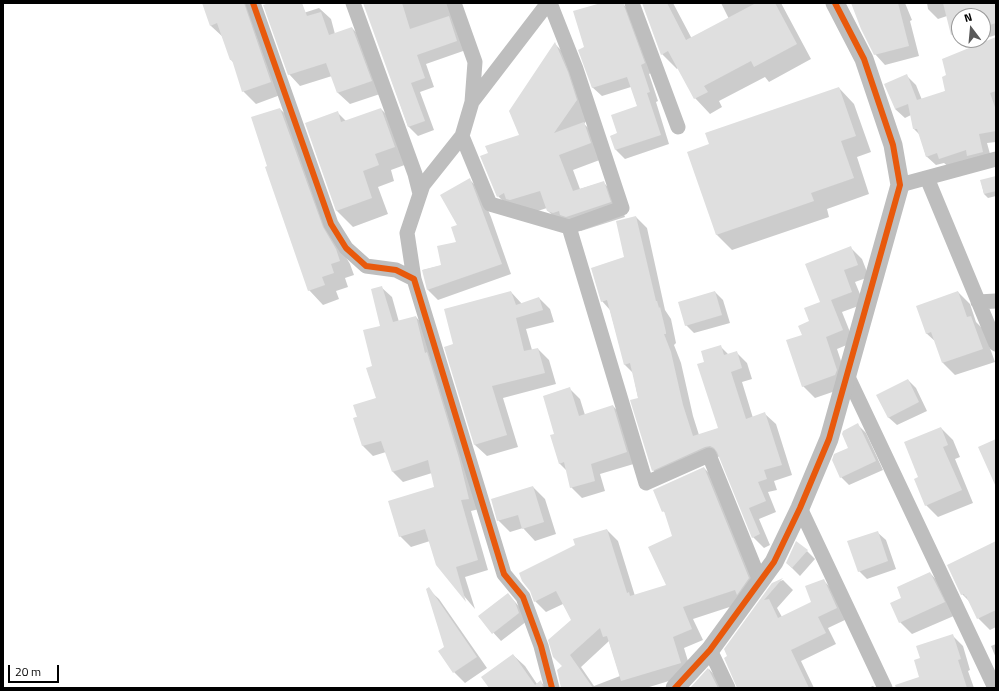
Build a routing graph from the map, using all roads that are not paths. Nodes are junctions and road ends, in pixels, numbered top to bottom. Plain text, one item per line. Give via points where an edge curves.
1 (253, 3) edge
2 (353, 3) edge
3 (454, 3) edge
4 (549, 3) edge
5 (632, 3) edge
6 (835, 3) edge
7 (472, 102) junction
8 (678, 127) dead end
9 (462, 136) junction
10 (996, 159) edge
11 (927, 178) junction
12 (900, 185) junction
13 (420, 194) junction
14 (569, 227) junction
15 (414, 279) junction
16 (996, 301) edge
17 (978, 302) junction
18 (996, 344) edge
19 (847, 375) junction
20 (800, 508) junction
21 (760, 582) junction
22 (710, 650) junction
23 (552, 688) edge
24 (675, 688) edge
25 (728, 688) edge
26 (885, 688) edge
27 (995, 688) edge

1 - 15 street via 331,224 346,248 366,266 396,270
2 - 13 street
3 - 7 street via 475,62
4 - 7 street
4 - 14 street via 576,69 622,208
5 - 8 street
6 - 12 street via 864,59 893,145
7 - 9 street
9 - 13 street via 423,185
9 - 14 street via 490,204
10 - 11 street
11 - 12 street
11 - 17 street
12 - 19 street
13 - 15 street via 407,232
14 - 21 street via 646,483 709,456
15 - 23 street via 504,574 523,598 542,646
16 - 17 street
17 - 18 street
19 - 20 street via 829,439
19 - 27 street
20 - 21 street via 774,562
20 - 26 street
21 - 22 street
22 - 24 street
22 - 25 street

